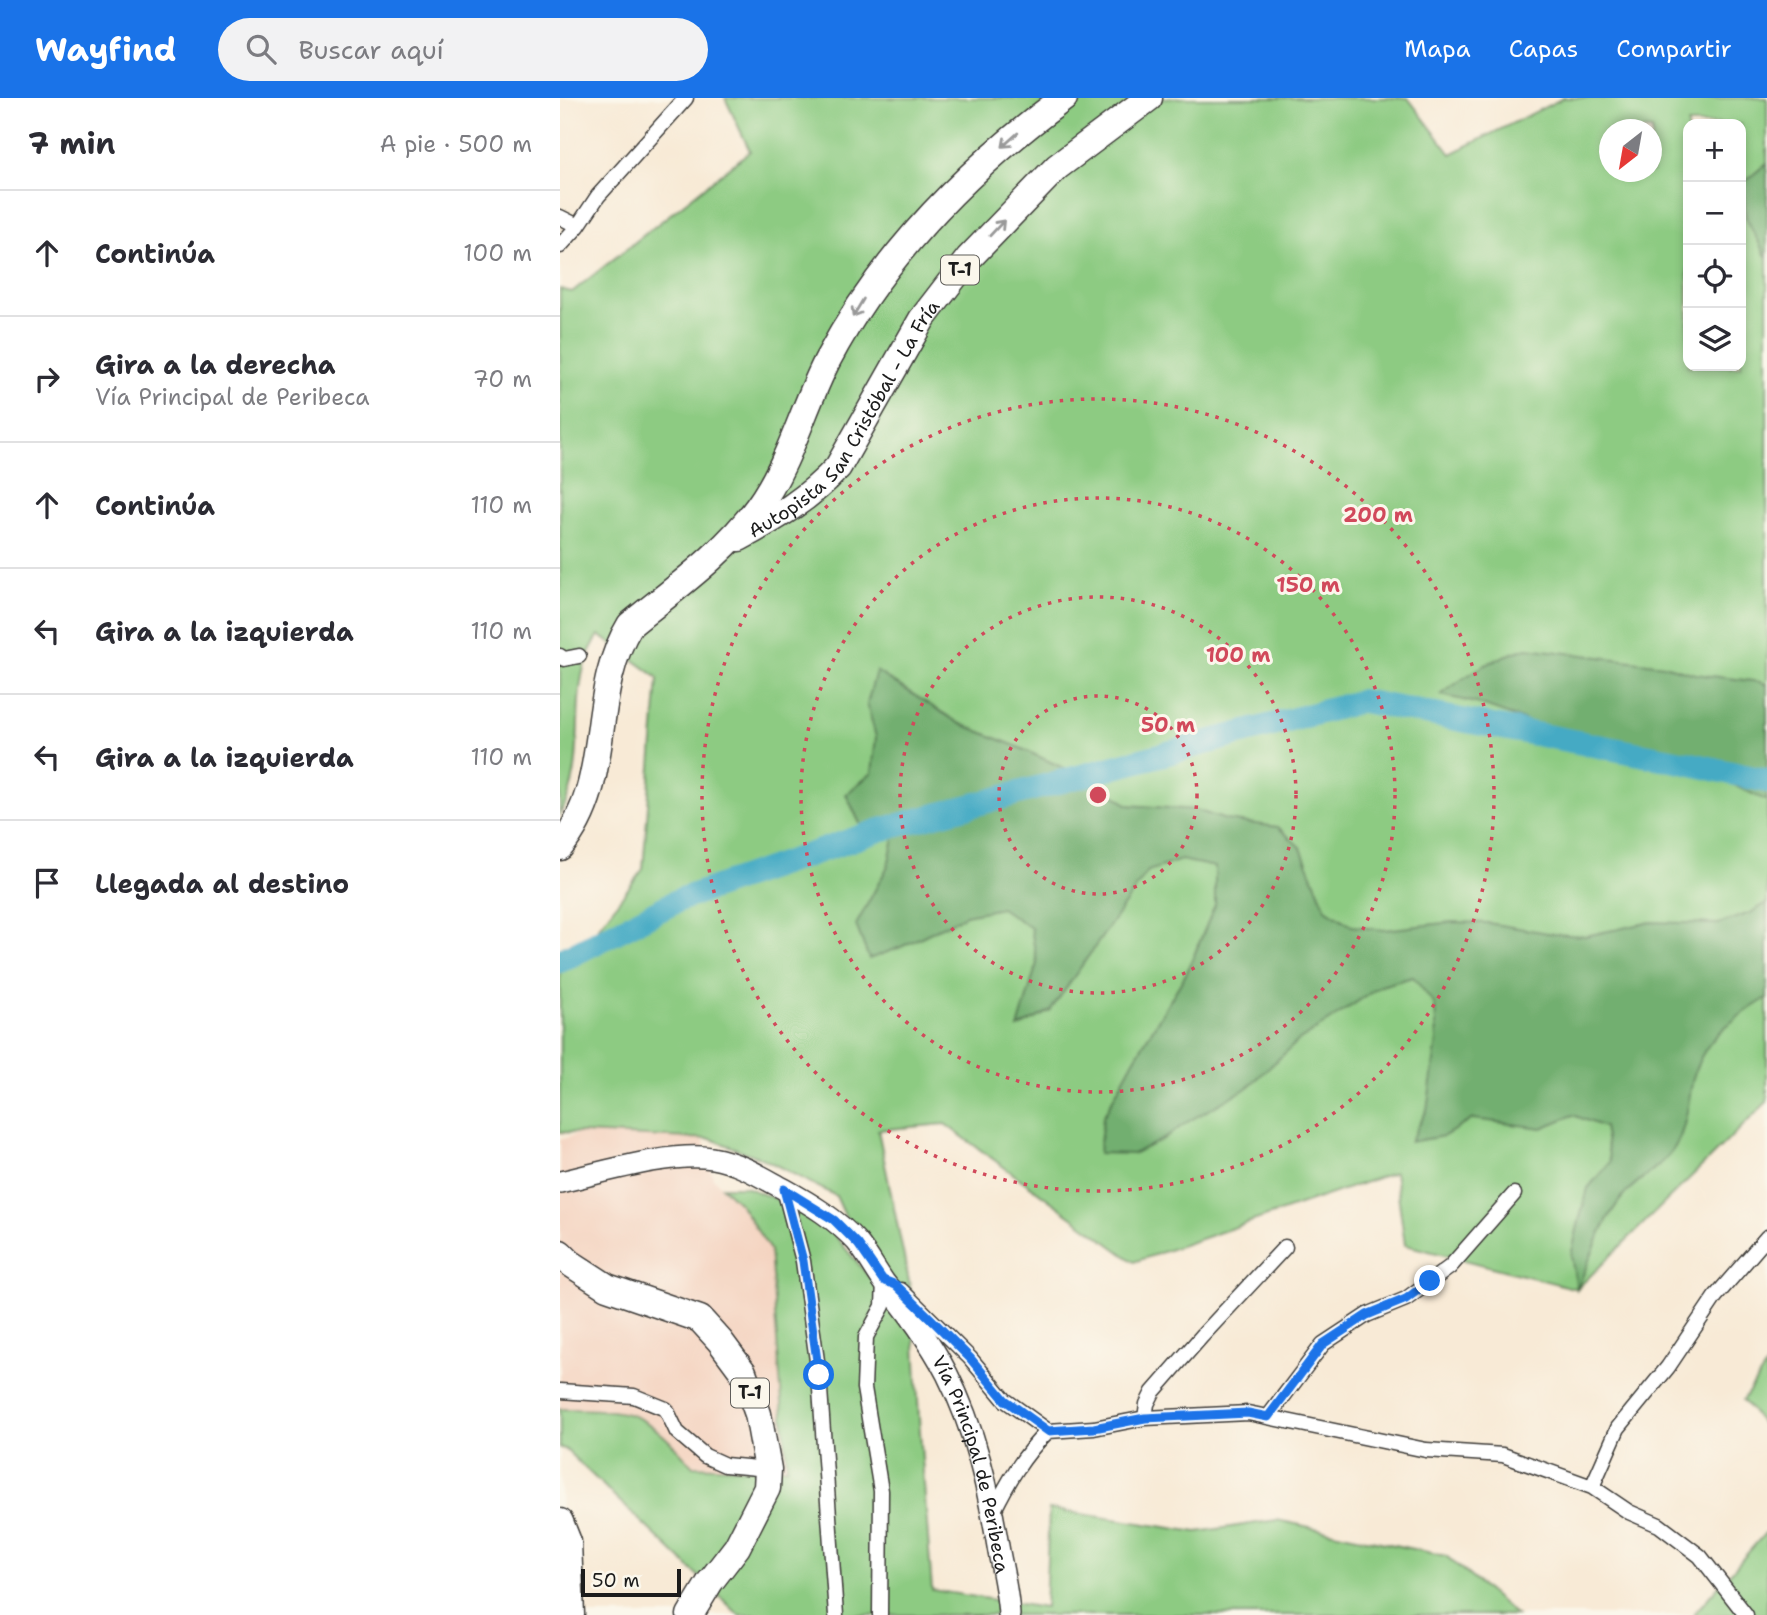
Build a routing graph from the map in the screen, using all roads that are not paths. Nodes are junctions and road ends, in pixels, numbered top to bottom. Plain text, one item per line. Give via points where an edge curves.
1 (686, 98) edge
2 (1064, 98) edge
3 (1149, 98) edge
4 (560, 217) edge
5 (578, 226) junction
6 (560, 246) edge
7 (727, 544) junction
8 (560, 656) edge
9 (579, 656) dead end
10 (560, 848) edge
11 (560, 1182) edge
12 (784, 1189) junction
13 (1514, 1194) dead end
14 (1767, 1237) edge
15 (1285, 1247) dead end
16 (563, 1261) edge
17 (883, 1280) junction
18 (560, 1391) edge
19 (1268, 1417) junction
20 (1145, 1418) junction
21 (1048, 1431) junction
22 (768, 1469) junction
23 (1592, 1488) junction
24 (993, 1512) junction
25 (560, 1522) edge
26 (571, 1615) edge
27 (690, 1615) edge
28 (836, 1615) edge
29 (880, 1615) edge
30 (1009, 1615) edge
31 (1746, 1615) edge

1 - 5 street via 598,196
2 -> 7 highway, Autopista San Cristóbal - La Fría / T-1 via 1025,126 963,183 881,274 828,360 777,477
7 -> 3 highway, Autopista San Cristóbal - La Fría / T-1 via 778,517 821,485 838,467 922,319 969,258 1058,167
4 - 5 street
5 - 6 street
7 - 10 highway, T-1 via 630,625 621,639 605,700 592,787 574,829
8 - 9 street
11 - 12 main road, Vía Principal de Peribeca via 679,1157 708,1157 742,1166
12 - 17 main road, Vía Principal de Peribeca via 834,1220
12 - 28 street via 803,1261 819,1375
13 - 19 street via 1450,1267 1406,1299 1367,1315 1323,1344
14 - 23 street via 1714,1297 1668,1367 1618,1428
15 - 20 street via 1153,1392
16 - 22 highway, T-1 via 607,1287 700,1319 743,1372 758,1414
17 - 21 street via 896,1285 930,1318 1005,1400
17 - 24 main road, Vía Principal de Peribeca via 946,1372 967,1419
17 - 29 street via 883,1307 866,1337 864,1388 881,1491
18 - 22 street via 634,1396 666,1409 677,1432 705,1456 724,1465
19 - 20 street via 1248,1413
19 - 23 street via 1426,1450 1503,1455
20 - 21 street
21 - 24 street via 1013,1472
22 - 27 highway, T-1 via 767,1488 737,1547
23 - 31 street via 1659,1525 1700,1556
24 - 30 main road, Vía Principal de Peribeca
25 - 26 highway via 568,1542

